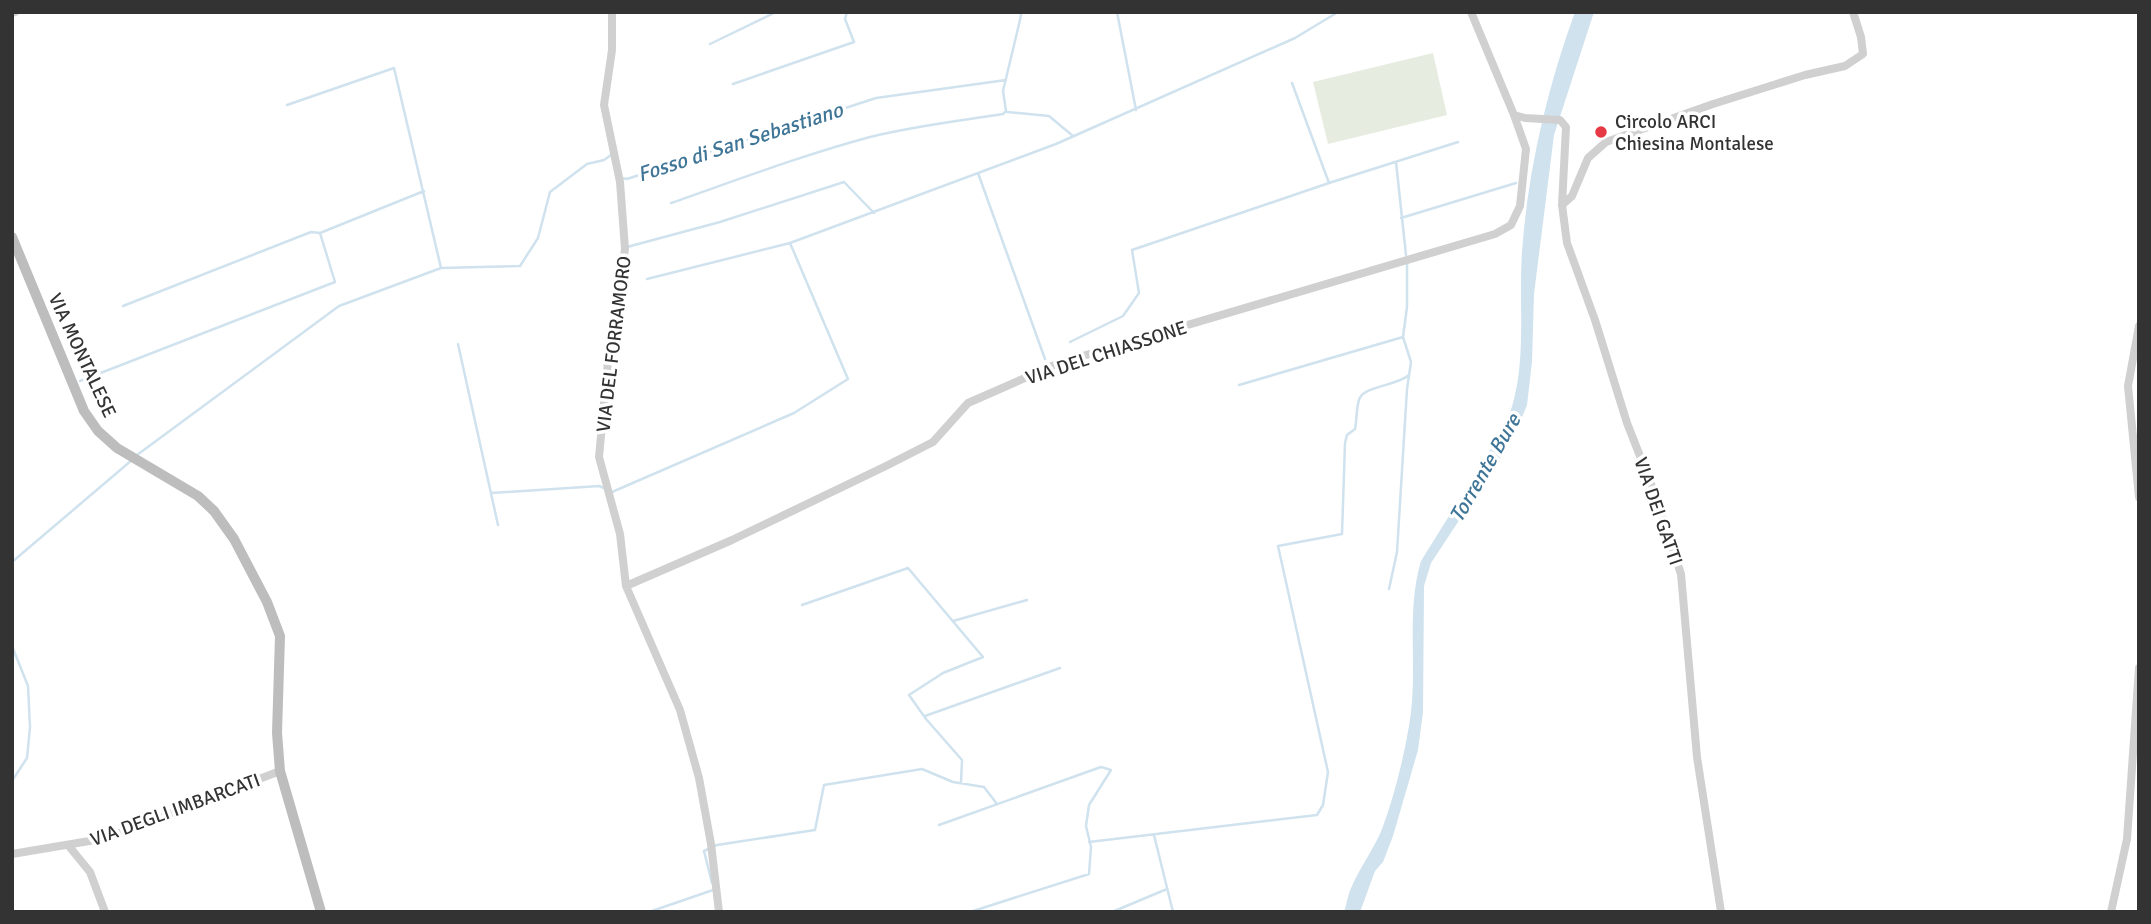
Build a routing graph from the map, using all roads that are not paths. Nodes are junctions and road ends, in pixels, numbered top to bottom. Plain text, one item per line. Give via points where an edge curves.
1 (612, 12) edge
2 (1471, 12) edge
3 (1853, 12) edge
4 (1514, 115) junction
5 (1562, 205) junction
6 (12, 237) edge
7 (2139, 326) edge
8 (2139, 496) edge
9 (626, 586) junction
10 (2139, 667) edge
11 (280, 771) junction
12 (68, 845) junction
13 (12, 854) edge
14 (106, 912) edge
15 (321, 912) edge
16 (719, 912) edge
17 (1721, 912) edge
18 (2111, 912) edge

1 - 9 street, VIA DEL FORRAMORO via 604,105 620,182 625,249 599,457 620,534
2 - 4 street, VIA DEL CHIASSONE
3 - 5 street via 1863,54 1845,66 1713,104 1606,142 1588,158 1572,196
4 - 5 street, VIA DEI GATTI via 1560,120 1566,127
4 - 9 street, VIA DEL CHIASSONE via 1526,149 1520,206 1511,225 1495,234 1046,368 968,403 933,442
5 - 17 street, VIA DEI GATTI via 1567,243 1681,574 1697,757
6 - 11 main road, VIA MONTALESE via 98,432 214,511 267,602 280,636 276,733
7 - 8 street via 2128,404
9 - 16 street, VIA DEL FORRAMORO via 680,710 699,778
10 - 18 street via 2127,839
11 - 12 street, VIA DEGLI IMBARCATI via 107,838
11 - 15 main road, VIA MONTALESE
12 - 13 street, VIA DEGLI IMBARCATI
12 - 14 street, VIA DEGLI IMBARCATI via 90,872

